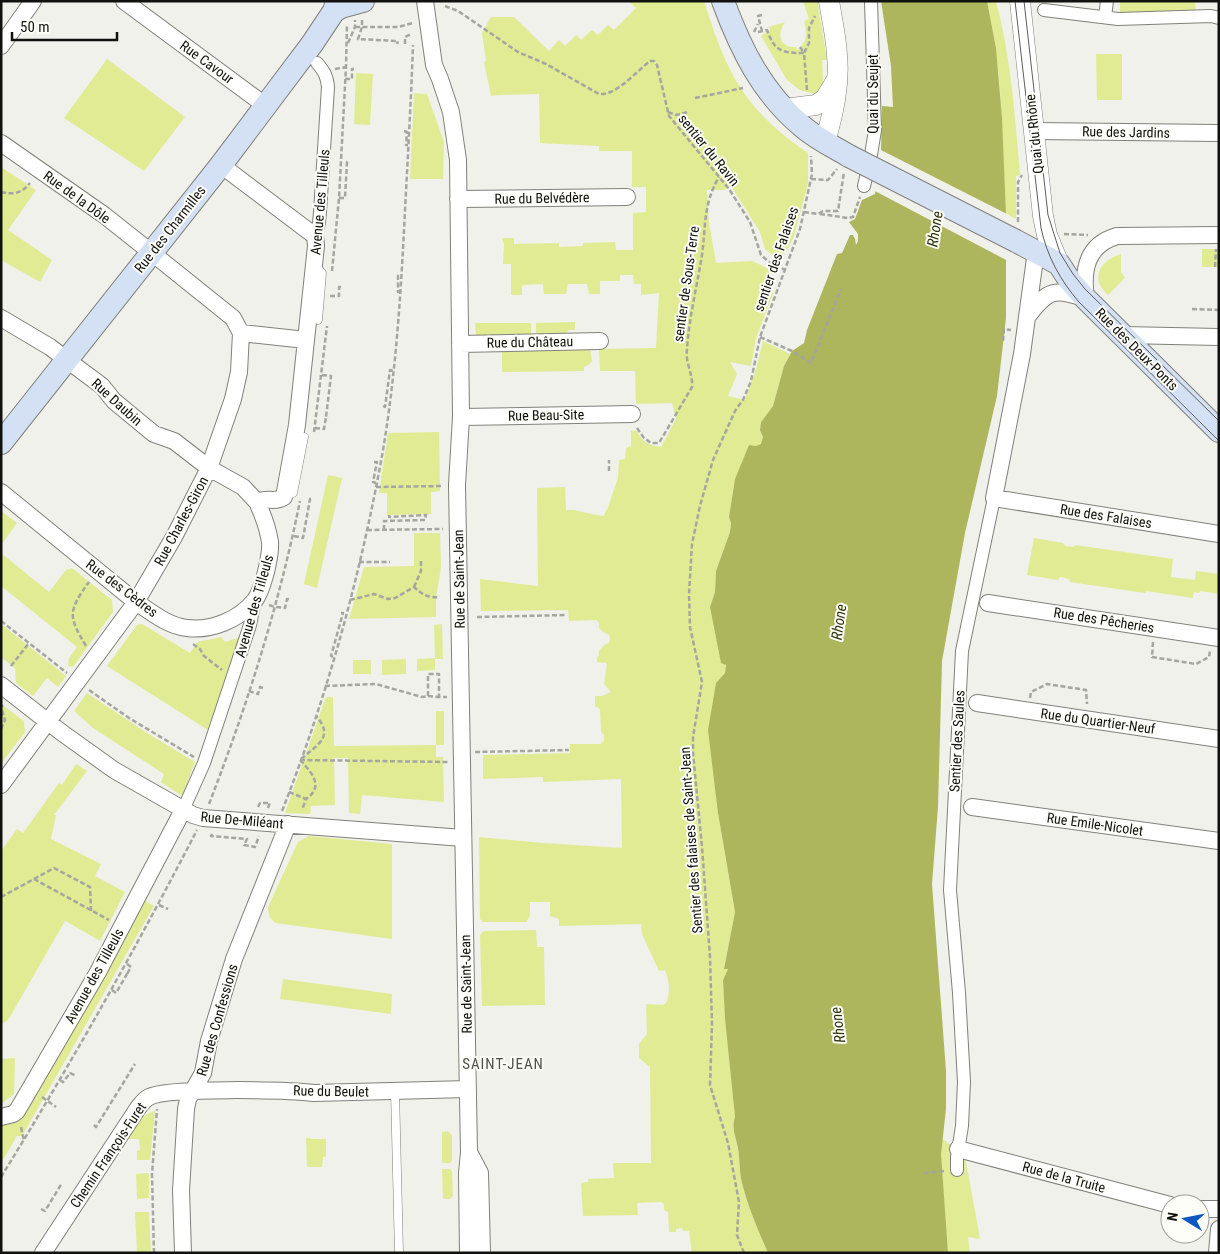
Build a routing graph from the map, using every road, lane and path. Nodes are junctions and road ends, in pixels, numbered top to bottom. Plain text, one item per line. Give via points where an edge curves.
1 (33, 1) edge
2 (124, 1) edge
3 (723, 1) edge
4 (871, 1) edge
5 (1020, 1) edge
6 (1108, 1) edge
7 (423, 4) edge
8 (445, 6) dead end
9 (823, 6) edge
10 (348, 8) edge
11 (1044, 10) dead end
12 (762, 15) dead end
13 (1105, 17) junction
14 (1219, 18) edge
15 (415, 23) dead end
16 (355, 27) junction
17 (362, 27) junction
18 (411, 34) dead end
19 (397, 44) dead end
20 (405, 44) dead end
21 (413, 45) dead end
22 (1, 46) edge
23 (800, 48) dead end
24 (804, 53) junction
25 (311, 58) junction
26 (354, 69) dead end
27 (345, 79) dead end
28 (837, 79) junction
29 (743, 88) dead end
30 (807, 91) dead end
31 (695, 98) dead end
32 (266, 106) junction
33 (784, 109) junction
34 (668, 112) junction
35 (688, 112) dead end
36 (1034, 131) junction
37 (404, 132) dead end
38 (1219, 133) edge
39 (1, 143) edge
40 (408, 145) junction
41 (818, 149) junction
42 (350, 162) dead end
43 (844, 164) junction
44 (221, 165) junction
45 (1024, 170) dead end
46 (719, 177) junction
47 (811, 179) junction
48 (30, 183) dead end
49 (864, 186) joint
50 (1, 192) edge
51 (627, 197) dead end
52 (339, 198) dead end
53 (458, 199) junction
54 (804, 212) junction
55 (818, 214) junction
56 (1021, 232) junction
57 (1062, 234) dead end
58 (1084, 235) dead end
59 (315, 236) junction
60 (1217, 241) edge
61 (152, 253) junction
62 (314, 264) junction
63 (1058, 264) junction
64 (1215, 267) dead end
65 (785, 270) junction
66 (397, 276) dead end
67 (342, 287) dead end
68 (840, 289) dead end
69 (401, 292) junction
70 (330, 296) dead end
71 (1086, 299) junction
72 (1192, 310) dead end
73 (1219, 310) edge
74 (1027, 317) junction
75 (1, 318) edge
76 (318, 320) dead end
77 (1012, 330) dead end
78 (241, 333) junction
79 (1122, 335) junction
80 (760, 337) junction
81 (1219, 337) edge
82 (306, 340) junction
83 (600, 341) dead end
84 (1003, 341) dead end
85 (460, 344) junction
86 (759, 345) joint
87 (67, 360) junction
88 (393, 371) junction
89 (322, 375) dead end
90 (383, 406) dead end
91 (461, 417) junction
92 (632, 421) joint
93 (315, 428) dead end
94 (1219, 431) edge
95 (304, 437) dead end
96 (1, 443) edge
97 (609, 460) dead end
98 (374, 462) dead end
99 (208, 468) junction
100 (609, 471) dead end
101 (376, 485) junction
102 (443, 486) dead end
103 (1, 492) edge
104 (284, 497) junction
105 (994, 498) junction
106 (313, 500) dead end
107 (257, 502) junction
108 (389, 515) dead end
109 (444, 529) dead end
110 (367, 530) junction
111 (384, 530) junction
112 (1219, 534) edge
113 (293, 536) dead end
114 (422, 561) dead end
115 (359, 562) junction
116 (390, 562) dead end
117 (91, 579) dead end
118 (414, 586) junction
119 (440, 597) dead end
120 (290, 599) dead end
121 (256, 600) junction
122 (350, 600) junction
123 (136, 602) junction
124 (988, 603) dead end
125 (275, 608) dead end
126 (341, 613) dead end
127 (567, 615) dead end
128 (477, 617) dead end
129 (2, 622) edge
130 (190, 638) dead end
131 (1153, 638) dead end
132 (1215, 642) edge
133 (29, 643) junction
134 (88, 650) dead end
135 (334, 657) junction
136 (11, 666) dead end
137 (70, 675) dead end
138 (233, 678) junction
139 (1, 685) edge
140 (325, 686) junction
141 (87, 688) dead end
142 (263, 688) dead end
143 (249, 691) dead end
144 (428, 696) junction
145 (440, 697) junction
146 (447, 697) dead end
147 (1030, 702) dead end
148 (977, 703) dead end
149 (4, 704) dead end
150 (1088, 710) dead end
151 (316, 716) junction
152 (48, 722) junction
153 (1, 729) edge
154 (1219, 738) edge
155 (569, 750) dead end
156 (474, 752) dead end
157 (300, 760) junction
158 (204, 762) junction
159 (452, 762) dead end
160 (3, 780) edge
161 (289, 792) junction
162 (306, 799) junction
163 (972, 807) dead end
164 (183, 810) junction
165 (301, 812) dead end
166 (285, 815) junction
167 (198, 829) dead end
168 (213, 830) dead end
169 (258, 837) dead end
170 (464, 838) junction
171 (1219, 841) edge
172 (34, 879) junction
173 (1, 897) edge
174 (159, 905) junction
175 (168, 909) dead end
176 (91, 911) junction
177 (112, 922) dead end
178 (126, 964) junction
179 (112, 990) junction
180 (135, 1064) dead end
181 (76, 1076) dead end
182 (60, 1080) junction
183 (468, 1090) junction
184 (194, 1091) junction
185 (395, 1091) junction
186 (48, 1102) junction
187 (56, 1107) dead end
188 (157, 1108) dead end
189 (1, 1117) edge
190 (94, 1131) dead end
191 (958, 1149) junction
192 (469, 1152) junction
193 (958, 1170) dead end
194 (942, 1171) dead end
195 (924, 1173) dead end
196 (1, 1178) edge
197 (62, 1183) dead end
198 (1160, 1201) edge
199 (41, 1209) dead end
200 (1219, 1229) edge
201 (43, 1253) edge
202 (154, 1253) edge
203 (183, 1253) edge
204 (399, 1253) edge
205 (468, 1253) edge
206 (482, 1253) edge
207 (744, 1253) edge
208 (1217, 1253) edge

1 - 22 street
2 - 32 street, Rue Cavour
3 - 33 main road via 753,69
4 - 49 street, Quai du Seujet via 875,130
5 - 36 street, Quai du Rhône
6 - 13 street
7 - 53 street, Rue de Saint-Jean via 434,65 456,140
8 - 34 path, sentier du Ravin via 458,11 518,52 599,94 613,91 654,61
9 - 24 path via 809,28 809,43
9 - 28 street via 838,55
10 - 16 path via 355,18
10 - 16 path via 347,47
10 - 17 path
10 - 25 main road, Rue des Charmilles
11 - 13 street
12 - 24 path via 758,16 760,32 767,30 771,42 787,53
13 - 14 street
15 - 17 path via 398,27
16 - 17 path
17 - 19 path via 358,39 398,41
18 - 20 path via 405,37
21 - 40 path
23 - 24 path
24 - 30 path
25 - 32 main road, Rue des Charmilles
25 - 59 street, Avenue des Tilleuls via 324,70 328,87 320,218
26 - 27 path via 352,80
28 - 33 street via 825,99 816,105
28 - 41 street via 832,115
29 - 31 path
32 - 44 main road, Rue des Charmilles
33 - 41 main road via 804,128
34 - 35 path via 676,115
34 - 46 path, sentier du Ravin
36 - 38 street, Rue des Jardins
36 - 63 street, Quai du Rhône via 1043,216
37 - 40 path via 407,132
39 - 61 street, Rue de la Dôle
40 - 69 path
41 - 43 main road
41 - 47 path, sentier des Falaises
42 - 52 path via 345,198
43 - 47 path via 828,180
43 - 55 path via 838,211
43 - 56 main road, bridge
44 - 59 street
44 - 61 main road, Rue des Charmilles
45 - 56 path via 1018,182
46 - 65 path, sentier du Ravin via 750,222 761,255
46 - 92 path, sentier de Sous-Terre via 707,205 686,350 692,387 659,443 651,443 644,438
47 - 54 path, sentier des Falaises
48 - 50 path via 17,194
49 - 55 path via 853,216
51 - 53 street, Rue du Belvédère
53 - 85 street, Rue de Saint-Jean
54 - 55 path
54 - 65 path, sentier des Falaises
56 - 63 main road
56 - 74 street, Sentier des Saules
57 - 58 path
59 - 62 street, Avenue des Tilleuls
60 - 64 path
60 - 71 street via 1117,236 1106,239 1090,255
61 - 78 street via 232,318
61 - 87 main road, Rue des Charmilles
62 - 76 lane via 322,273
62 - 82 street, Avenue des Tilleuls
63 - 71 main road, Rue des Deux-Ponts
65 - 80 path, sentier des Falaises
66 - 69 path via 398,292
67 - 70 path via 339,296
68 - 80 path via 811,363
69 - 88 path
71 - 74 street via 1064,293 1050,294 1038,302
71 - 79 main road, Rue des Deux-Ponts
72 - 73 path
74 - 105 street, Sentier des Saules
75 - 87 street, Rue Daubin
77 - 84 path via 1004,329
78 - 82 street
78 - 99 street, Rue Charles-Giron via 239,372 233,400
79 - 81 street
79 - 94 main road, Rue des Deux-Ponts
80 - 86 path, sentier des Falaises
82 - 104 street, Avenue des Tilleuls via 297,425
83 - 85 street, Rue du Château
85 - 91 street, Rue de Saint-Jean
86 - 207 path, Sentier des falaises de Saint-Jean via 751,381 713,460 700,506 692,544 689,594 690,627 702,682 693,753 710,957 710,1085 728,1144 739,1202 737,1235
87 - 96 main road, Rue des Charmilles
87 - 99 street, Rue Daubin via 102,386 114,401 154,434 174,441
88 - 90 path via 390,370
88 - 101 path
89 - 93 path via 331,376 327,417 324,429
91 - 92 street, Rue Beau-Site
91 - 170 street, Rue de Saint-Jean via 457,485
95 - 104 lane via 293,493
97 - 100 path
98 - 101 path via 377,462 373,482
99 - 107 street, Rue Daubin via 243,487
99 - 123 street, Rue Charles-Giron via 174,537
101 - 102 path
101 - 110 path
103 - 123 street, Rue des Cèdres
104 - 107 street
105 - 112 street, Rue des Falaises
105 - 191 street, Sentier des Saules via 962,651 950,890 964,1082
106 - 113 path via 310,499 303,538
107 - 121 street, Avenue des Tilleuls via 270,543 262,587
108 - 111 path via 426,515 425,520 384,521
109 - 111 path
110 - 111 path
110 - 115 path
114 - 118 path
115 - 116 path
115 - 122 path
117 - 134 path via 73,606 72,619
118 - 119 path via 429,598
118 - 122 path via 395,598 374,594
120 - 125 path via 287,599 285,608
121 - 123 street, Rue des Cèdres via 226,622 186,628 160,618
121 - 138 street, Avenue des Tilleuls
122 - 135 path
123 - 152 street, Rue Charles-Giron
124 - 132 street, Rue des Pêcheries
126 - 135 path via 331,656
127 - 128 path
129 - 133 path
130 - 138 path via 204,656
131 - 132 path via 1152,657 1196,664 1209,657
133 - 136 path
133 - 137 path
135 - 140 path
138 - 158 street, Avenue des Tilleuls
139 - 152 street, Rue De-Miléant
140 - 144 path via 376,684
140 - 151 path
141 - 158 path via 129,718
142 - 143 path via 260,687 258,694
144 - 145 path
144 - 145 path via 428,674 439,674
145 - 146 path
147 - 150 path via 1031,692 1046,684 1086,690
148 - 154 street, Rue du Quartier-Neuf
149 - 153 path via 1,707 5,720
151 - 157 path
151 - 157 path via 323,724 322,742
152 - 160 street, Rue Charles-Giron
152 - 164 street, Rue De-Miléant via 114,770
155 - 156 path
157 - 159 path
157 - 161 path
157 - 162 path via 313,773 316,782 312,795
158 - 164 street, Avenue des Tilleuls
161 - 162 path
161 - 166 path
162 - 165 path
163 - 171 street, Rue Emile-Nicolet
164 - 166 street, Rue De-Miléant via 203,818
164 - 189 street, Avenue des Tilleuls via 98,972 18,1111
166 - 170 street, Rue De-Miléant
166 - 184 street, Rue des Confessions via 234,959
167 - 174 path
168 - 169 path via 211,836 247,838 244,845 255,847
170 - 183 street, Rue de Saint-Jean
172 - 173 path
172 - 176 path
172 - 176 path via 54,868 90,887
174 - 175 path
174 - 178 path
176 - 177 path
178 - 179 path
178 - 179 path via 132,967 116,992
179 - 182 path via 107,993
180 - 190 path
181 - 182 path via 70,1073 64,1082
182 - 186 path
183 - 185 street, Rue du Beulet
183 - 192 street, Rue de Saint-Jean
184 - 185 street, Rue du Beulet
184 - 201 street, Chemin François-Furet via 159,1093 149,1097 138,1108
184 - 203 street, Rue des Confessions via 188,1099 185,1117 181,1190
185 - 204 lane
186 - 187 path
186 - 196 path
188 - 202 path via 152,1174
191 - 193 street, Sentier des Saules
191 - 198 street, Rue de la Truite
192 - 205 street, Rue de Saint-Jean
192 - 206 street, Rue de Saint-Jean via 480,1173
194 - 195 path
197 - 199 path via 44,1211
200 - 208 street

